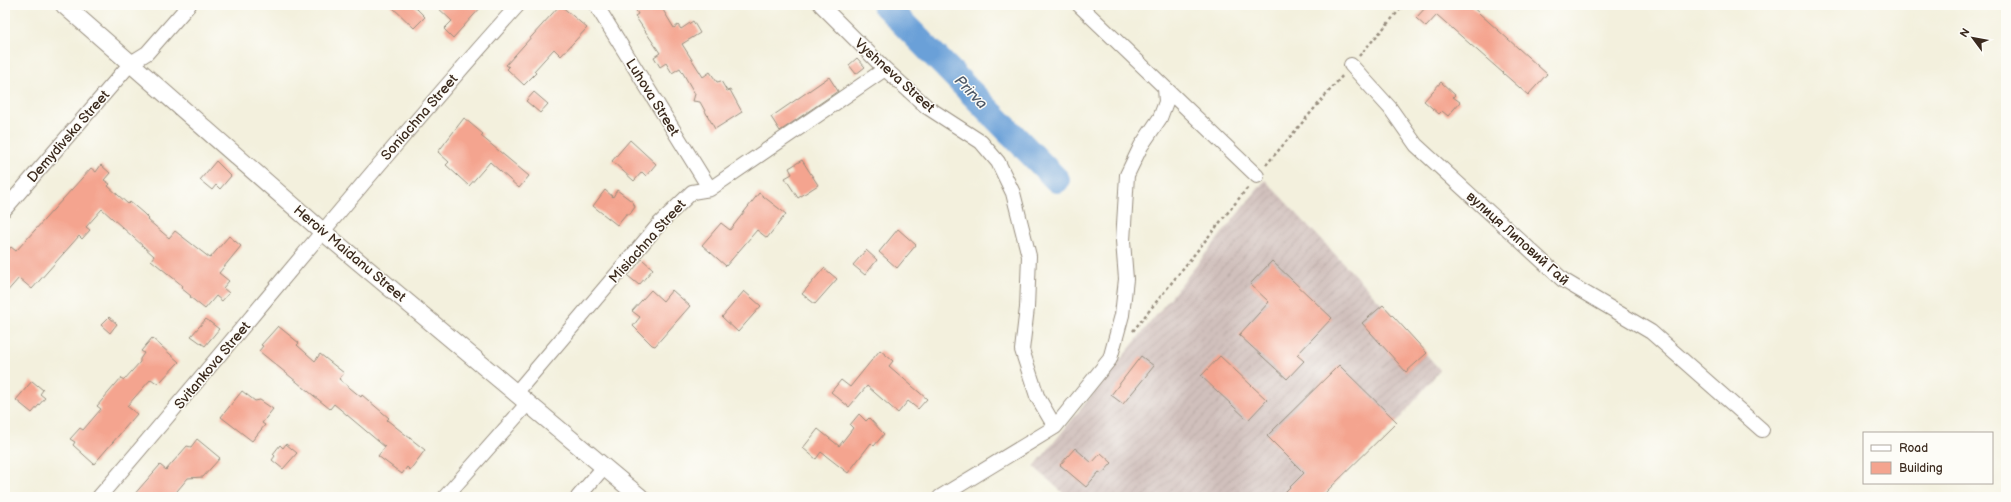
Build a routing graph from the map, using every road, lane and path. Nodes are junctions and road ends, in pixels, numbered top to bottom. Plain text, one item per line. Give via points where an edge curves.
1 (64, 5) edge
2 (189, 5) edge
3 (518, 5) edge
4 (596, 5) edge
5 (822, 5) edge
6 (1079, 5) edge
7 (1404, 5) edge
8 (131, 63) junction
9 (1351, 65) junction
10 (885, 69) junction
11 (1164, 88) junction
12 (1257, 176) junction
13 (710, 189) junction
14 (5, 209) edge
15 (322, 231) junction
16 (1130, 335) dead end
17 (522, 398) junction
18 (1056, 427) junction
19 (1762, 430) dead end
20 (604, 467) junction
21 (100, 497) edge
22 (445, 497) edge
23 (578, 497) edge
24 (640, 497) edge
25 (940, 497) edge

1 - 8 street, Heroiv Maidanu Street
2 - 8 street, Demydivska Street via 147,53
3 - 15 street, Soniachna Street
4 - 13 street, Luhova Street
5 - 10 street, Vyshneva Street
6 - 11 street
7 - 9 path
8 - 14 street, Demydivska Street
8 - 15 street, Heroiv Maidanu Street
9 - 12 path
9 - 19 street, вулиця Липовий Гай via 1390,108 1416,145 1563,280 1651,332
10 - 13 street, Misiachna Street
10 - 18 street, Vyshneva Street via 927,107 981,142 998,162 1013,193 1029,256 1022,350 1037,396
11 - 12 street
11 - 18 street via 1166,102 1160,118 1141,146 1127,175 1123,241 1126,279 1122,315 1110,359
12 - 16 path
13 - 17 street, Misiachna Street via 692,192 660,223
15 - 17 street, Heroiv Maidanu Street
15 - 21 street, Svitankova Street
17 - 20 street, Heroiv Maidanu Street
17 - 22 street, Misiachna Street
18 - 25 street
20 - 23 street
20 - 24 street, Heroiv Maidanu Street

